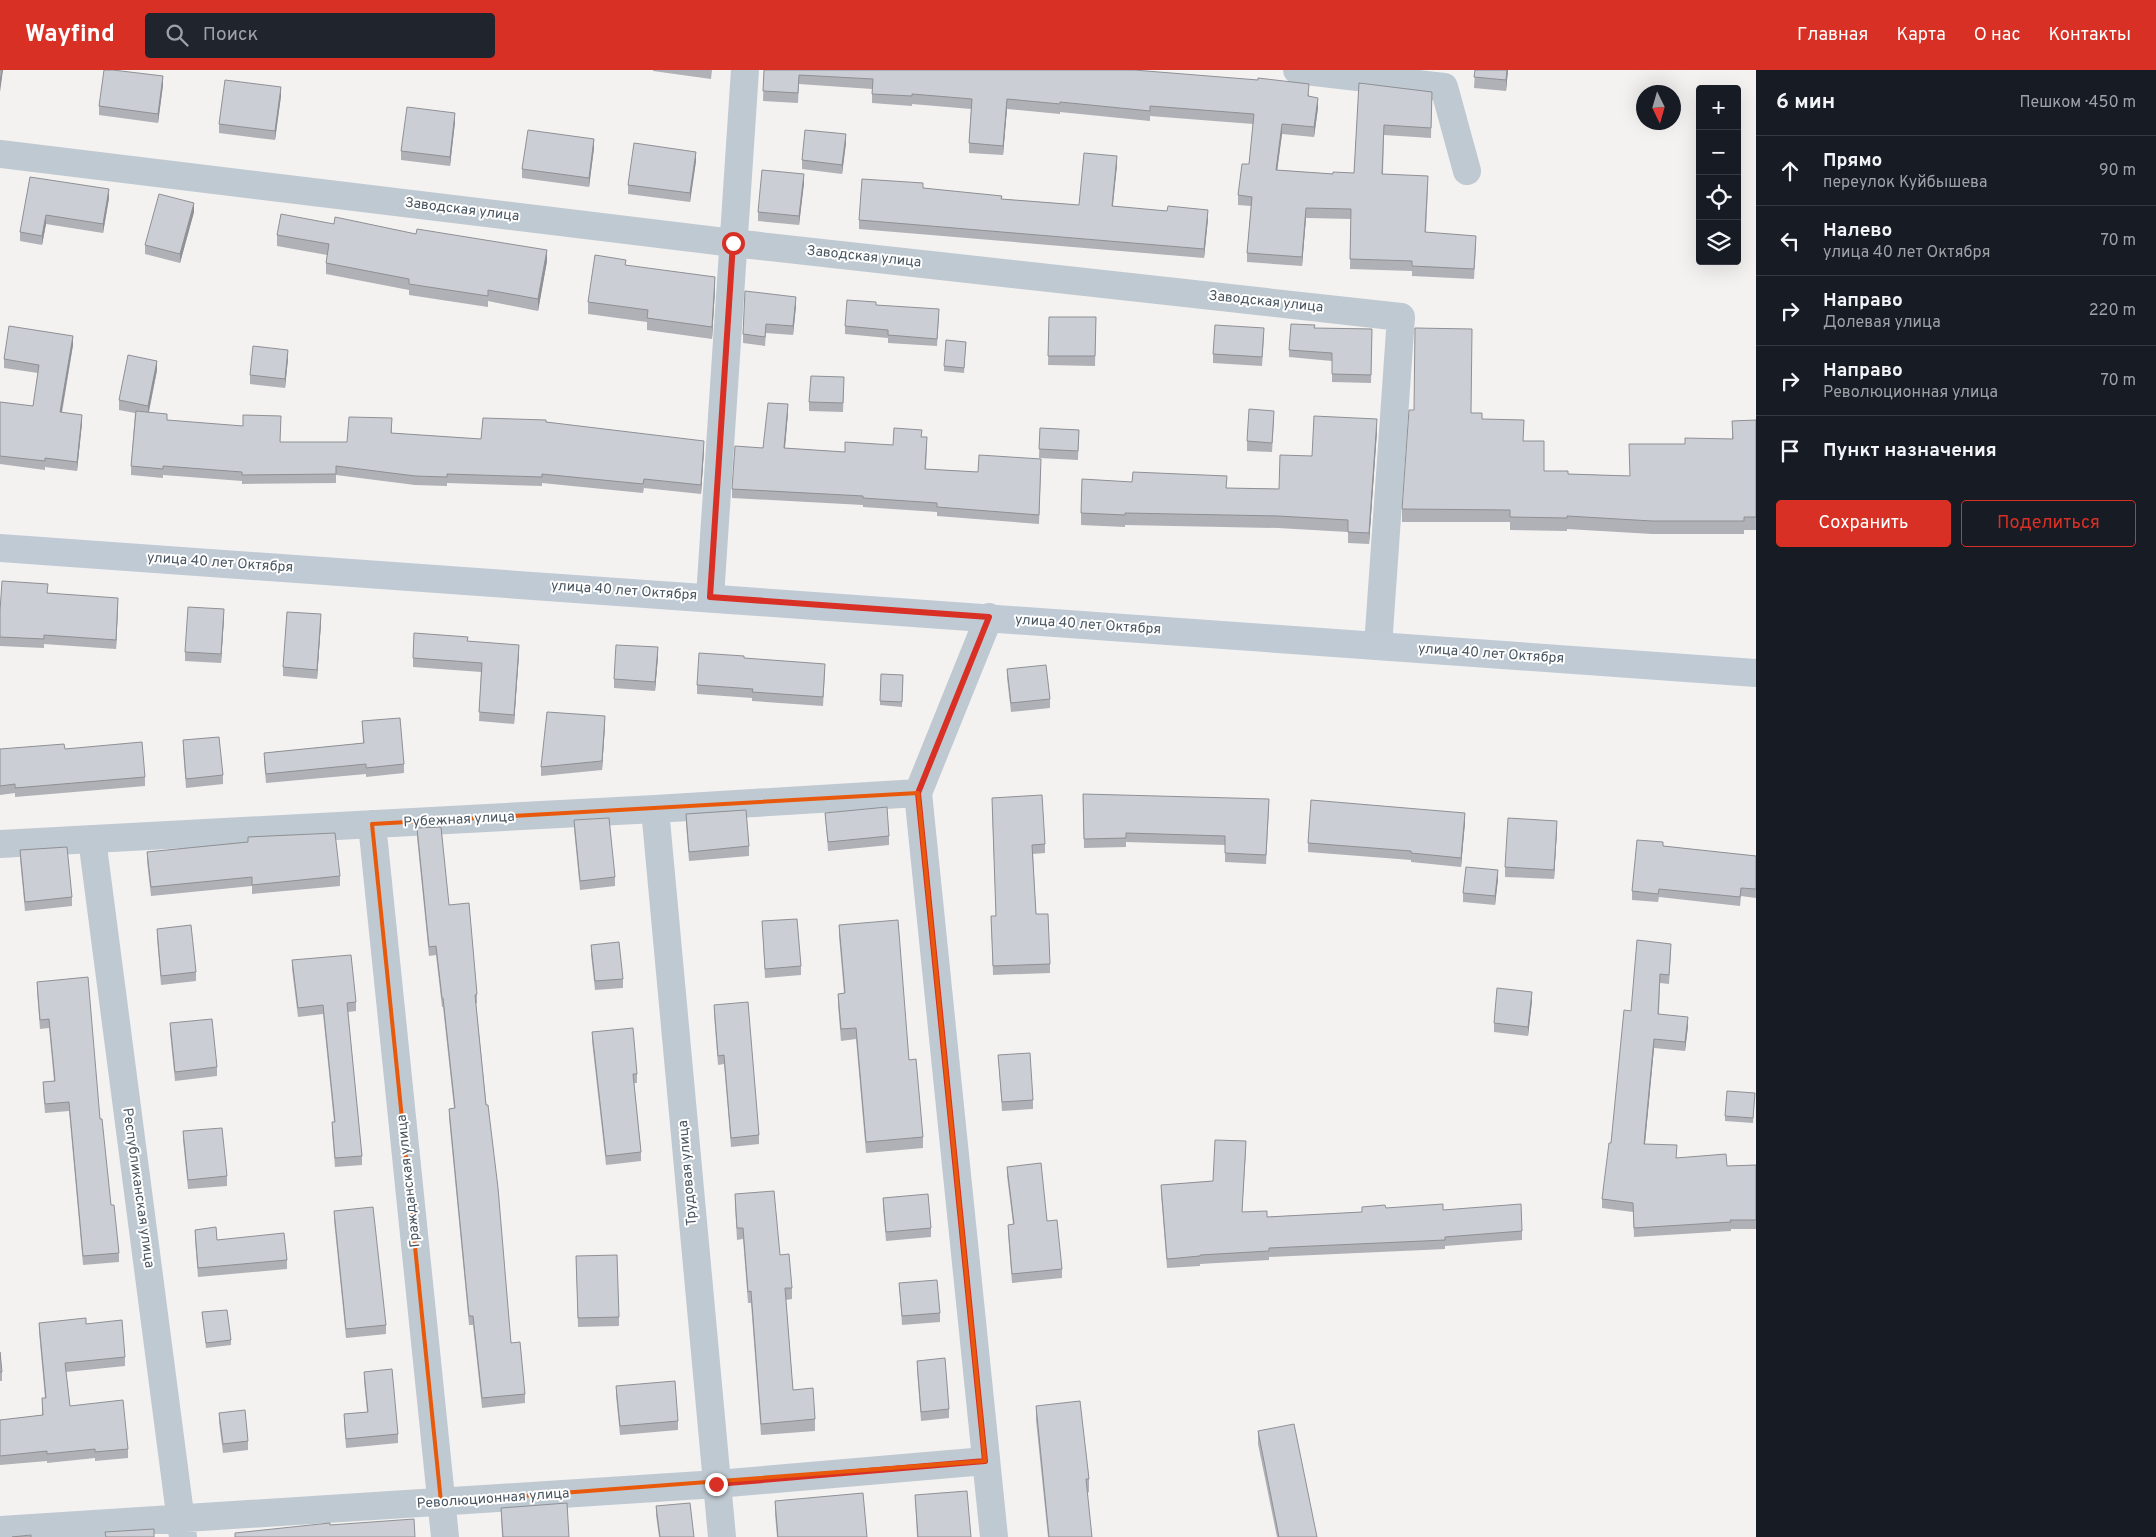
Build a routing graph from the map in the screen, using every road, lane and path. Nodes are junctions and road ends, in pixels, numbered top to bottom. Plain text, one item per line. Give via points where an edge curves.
1 (745, 70) edge
2 (1297, 70) edge
3 (0, 154) edge
4 (1466, 172) dead end
5 (733, 243) junction
6 (0, 548) edge
7 (710, 597) junction
8 (989, 617) junction
9 (1378, 646) junction
10 (1756, 673) edge
11 (918, 793) junction
12 (655, 809) junction
13 (372, 824) junction
14 (92, 839) junction
15 (0, 844) edge
16 (985, 1461) junction
17 (716, 1484) junction
18 (441, 1502) junction
19 (182, 1528) edge
20 (0, 1530) edge
21 (445, 1537) edge
22 (722, 1537) edge
23 (994, 1537) edge

1 - 5 street
2 - 4 street via 1444,87
3 - 5 street, Заводская улица
5 - 7 street
5 - 9 street, Заводская улица via 1401,317
6 - 7 street, улица 40 лет Октября
7 - 8 street, улица 40 лет Октября
8 - 9 street, улица 40 лет Октября
8 - 11 street
9 - 10 street, улица 40 лет Октября
11 - 12 street, Рубежная улица
11 - 16 street
12 - 13 street, Рубежная улица
12 - 17 street, Трудовая улица
13 - 14 street, Рубежная улица
13 - 18 street, Гражданская улица
14 - 15 street, Рубежная улица
14 - 19 street, Республиканская улица
16 - 17 street, Революционная улица
16 - 23 street
17 - 18 street, Революционная улица
17 - 22 street, Трудовая улица
18 - 19 street, Революционная улица
18 - 21 street, Гражданская улица
19 - 20 street, Революционная улица

